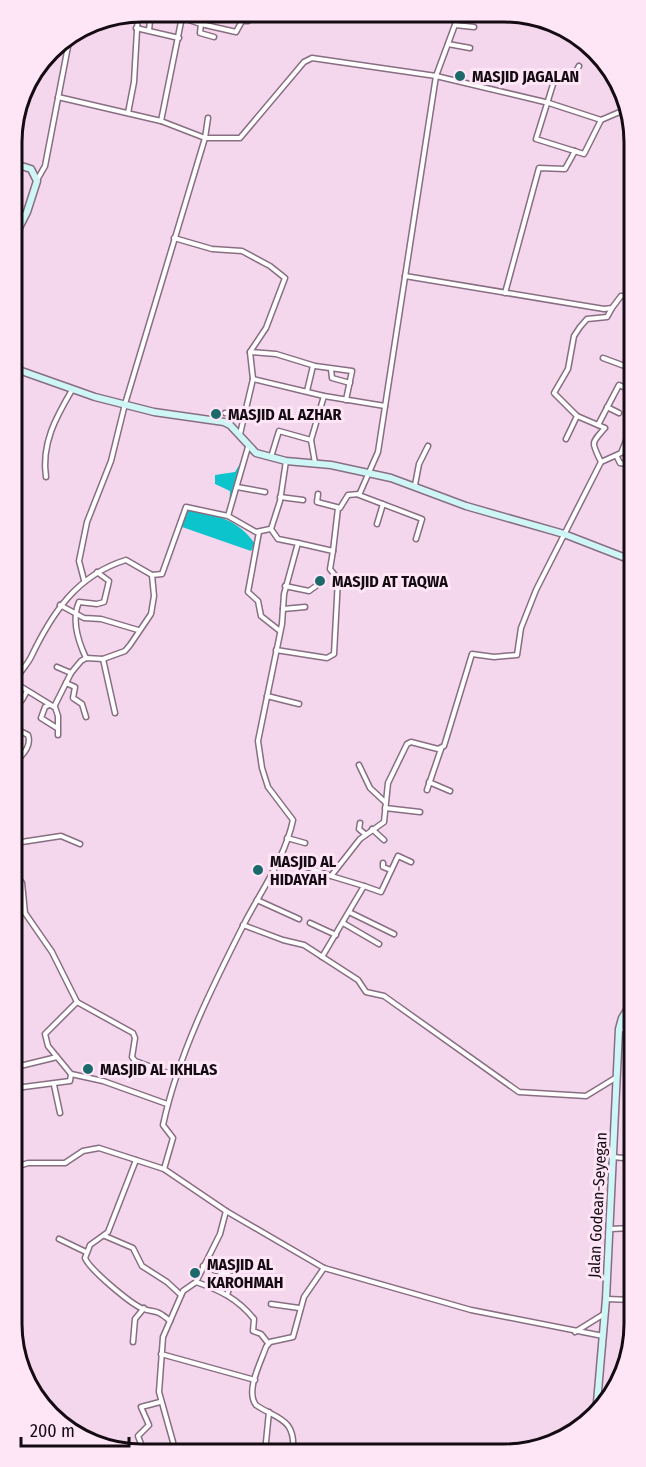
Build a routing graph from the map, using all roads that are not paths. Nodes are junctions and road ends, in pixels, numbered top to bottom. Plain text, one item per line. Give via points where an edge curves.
1 (456, 22) edge
2 (137, 23) edge
3 (150, 23) edge
4 (182, 23) edge
5 (241, 23) edge
6 (201, 24) joint
7 (455, 25) junction
8 (474, 27) dead end
9 (136, 28) junction
10 (149, 30) junction
11 (214, 37) dead end
12 (179, 38) junction
13 (448, 44) junction
14 (470, 48) dead end
15 (67, 49) edge
16 (579, 66) dead end
17 (436, 76) junction
18 (58, 97) junction
19 (549, 103) junction
20 (128, 112) junction
21 (619, 112) edge
22 (208, 118) dead end
23 (601, 120) junction
24 (161, 121) junction
25 (205, 138) junction
26 (574, 151) junction
27 (23, 167) edge
28 (43, 171) junction
29 (34, 172) junction
30 (37, 181) junction
31 (23, 220) edge
32 (174, 238) junction
33 (405, 276) junction
34 (505, 293) junction
35 (624, 296) edge
36 (612, 308) junction
37 (250, 352) junction
38 (603, 358) dead end
39 (313, 366) junction
40 (624, 366) edge
41 (331, 368) junction
42 (23, 372) edge
43 (253, 379) junction
44 (350, 383) junction
45 (624, 387) edge
46 (72, 390) junction
47 (307, 391) junction
48 (324, 396) junction
49 (346, 400) junction
50 (125, 404) junction
51 (385, 405) junction
52 (607, 407) junction
53 (225, 413) dead end
54 (620, 413) dead end
55 (245, 415) junction
56 (577, 416) junction
57 (598, 424) junction
58 (240, 435) junction
59 (566, 439) dead end
60 (311, 440) junction
61 (428, 446) dead end
62 (624, 446) edge
63 (248, 447) junction
64 (271, 457) junction
65 (617, 457) junction
66 (286, 461) junction
67 (601, 462) junction
68 (315, 464) junction
69 (624, 464) edge
70 (369, 472) junction
71 (46, 477) dead end
72 (415, 485) junction
73 (237, 487) junction
74 (266, 492) dead end
75 (318, 494) dead end
76 (359, 494) junction
77 (280, 497) junction
78 (303, 500) dead end
79 (383, 504) junction
80 (338, 508) junction
81 (228, 516) junction
82 (377, 524) dead end
83 (271, 529) junction
84 (259, 532) junction
85 (564, 534) junction
86 (416, 539) dead end
87 (298, 543) junction
88 (333, 551) junction
89 (624, 557) edge
90 (97, 572) junction
91 (152, 575) junction
92 (84, 580) junction
93 (285, 586) junction
94 (316, 586) dead end
95 (69, 596) junction
96 (79, 602) junction
97 (60, 605) junction
98 (305, 607) dead end
99 (283, 609) junction
100 (75, 612) junction
101 (138, 630) junction
102 (280, 631) junction
103 (276, 650) junction
104 (86, 658) junction
105 (103, 659) junction
106 (23, 667) edge
107 (57, 667) dead end
108 (71, 673) junction
109 (66, 683) junction
110 (23, 688) edge
111 (27, 691) junction
112 (267, 696) junction
113 (23, 699) edge
114 (299, 704) dead end
115 (49, 705) junction
116 (55, 707) junction
117 (115, 713) dead end
118 (86, 717) dead end
119 (57, 728) junction
120 (22, 732) edge
121 (58, 735) dead end
122 (442, 748) junction
123 (22, 755) edge
124 (359, 765) dead end
125 (429, 782) junction
126 (427, 790) dead end
127 (450, 791) dead end
128 (385, 805) junction
129 (420, 812) dead end
130 (360, 823) dead end
131 (372, 830) junction
132 (365, 834) junction
133 (287, 838) junction
134 (384, 840) dead end
135 (22, 842) edge
136 (305, 843) dead end
137 (80, 844) dead end
138 (280, 857) junction
139 (411, 862) dead end
140 (383, 863) dead end
141 (391, 870) junction
142 (331, 876) junction
143 (364, 886) junction
144 (22, 887) edge
145 (256, 900) junction
146 (349, 912) junction
147 (299, 919) dead end
148 (310, 923) dead end
149 (343, 923) junction
150 (243, 925) junction
151 (394, 934) dead end
152 (336, 935) junction
153 (379, 944) dead end
154 (322, 957) junction
155 (77, 1002) junction
156 (623, 1016) edge
157 (619, 1029) junction
158 (623, 1029) edge
159 (57, 1057) junction
160 (22, 1065) edge
161 (71, 1074) junction
162 (176, 1076) junction
163 (617, 1077) junction
164 (54, 1085) junction
165 (22, 1088) edge
166 (167, 1104) junction
167 (60, 1113) dead end
168 (612, 1157) junction
169 (623, 1158) edge
170 (136, 1160) junction
171 (22, 1165) edge
172 (164, 1169) junction
173 (226, 1211) junction
174 (623, 1229) edge
175 (609, 1230) junction
176 (105, 1236) junction
177 (58, 1239) dead end
178 (86, 1252) junction
179 (203, 1266) junction
180 (324, 1268) junction
181 (233, 1276) junction
182 (243, 1280) dead end
183 (196, 1282) junction
184 (181, 1295) junction
185 (227, 1295) junction
186 (606, 1299) junction
187 (623, 1300) edge
188 (271, 1304) dead end
189 (144, 1308) junction
190 (299, 1308) junction
191 (605, 1314) junction
192 (170, 1321) junction
193 (575, 1332) junction
194 (603, 1336) junction
195 (134, 1342) dead end
196 (268, 1344) junction
197 (160, 1354) junction
198 (255, 1380) junction
199 (597, 1399) edge
200 (160, 1402) junction
201 (269, 1412) junction
202 (141, 1444) edge
203 (173, 1444) edge
204 (266, 1444) edge
205 (293, 1444) edge

1 - 7 street
2 - 9 street
3 - 10 street
4 - 12 street
5 - 6 street via 236,32
6 - 11 street via 200,33
7 - 8 street
7 - 13 street
9 - 10 street
9 - 20 street via 134,82
10 - 12 street
12 - 24 street
13 - 14 street
13 - 17 street
15 - 18 street
16 - 19 street via 573,77 555,78
17 - 19 street
17 - 25 street via 308,59 247,132 232,140
17 - 33 street
18 - 20 street
18 - 28 street
19 - 23 street
19 - 26 street via 537,139
20 - 24 street
21 - 23 street
22 - 25 street
23 - 26 street via 587,152
24 - 25 street
25 - 32 street
26 - 34 street via 567,168 539,168
27 - 29 street
28 - 29 street
28 - 30 street
29 - 30 street
30 - 31 street
32 - 37 street via 212,249 243,251 284,276 271,318
32 - 50 street
33 - 34 street
33 - 51 street
34 - 36 street
35 - 36 street
36 - 56 street via 607,317 588,319 580,327 574,336 568,369 554,390
37 - 39 street via 276,354
37 - 43 street
38 - 40 street
39 - 41 street
39 - 47 street
41 - 44 street via 332,378
41 - 44 street via 352,371
42 - 46 street
43 - 47 street
43 - 55 street
44 - 49 street
45 - 52 street via 619,384
46 - 50 street
46 - 71 street via 46,443
47 - 48 street
48 - 49 street
48 - 60 street
49 - 51 street
50 - 58 street via 224,422
50 - 92 street via 111,461 87,522 79,561
51 - 70 street via 378,452
52 - 54 street
52 - 57 street
53 - 55 street
55 - 58 street
56 - 57 street
56 - 59 street
57 - 67 street via 604,429 593,444
58 - 63 street
60 - 64 street via 279,431
60 - 68 street
61 - 72 street
62 - 65 street
63 - 64 street
63 - 73 street
64 - 66 street
65 - 67 street
65 - 69 street
66 - 68 street
66 - 77 street
67 - 85 street
68 - 70 street
70 - 72 street
70 - 76 street
72 - 85 street via 466,506
73 - 74 street
73 - 81 street
75 - 80 street via 317,502
76 - 79 street
76 - 80 street via 348,495
77 - 78 street
77 - 83 street
79 - 82 street
79 - 86 street via 422,519
80 - 88 street
81 - 84 street
81 - 91 street via 186,507 164,572
83 - 84 street
83 - 87 street via 278,539
84 - 102 street via 248,592 258,601 261,616
85 - 89 street
85 - 122 street via 521,628 518,655 471,655
87 - 88 street
87 - 93 street
88 - 103 street via 330,569 338,579 334,654 327,657
90 - 91 street via 126,560
90 - 92 street
90 - 96 street via 110,581 104,602
91 - 101 street via 152,614
92 - 95 street
93 - 94 street via 309,591
93 - 99 street
95 - 96 street via 75,596
95 - 97 street
96 - 100 street
97 - 100 street
97 - 106 street
98 - 99 street
99 - 102 street
100 - 101 street via 84,618
100 - 104 street via 77,634
101 - 105 street via 125,651
102 - 103 street
103 - 112 street
104 - 105 street
104 - 108 street
105 - 117 street
107 - 108 street
108 - 109 street
109 - 116 street
109 - 118 street via 75,687 73,698 82,704
110 - 111 street
111 - 113 street
111 - 115 street
112 - 114 street
112 - 133 street via 259,735 260,754 267,787 292,818
115 - 116 street
115 - 119 street via 41,718
116 - 119 street
119 - 121 street
120 - 123 street via 29,741
122 - 125 street
122 - 128 street via 408,743 391,776
124 - 128 street via 370,788
125 - 126 street
125 - 127 street
128 - 129 street
128 - 131 street via 384,822
130 - 132 street via 359,829
131 - 132 street
131 - 134 street
132 - 142 street
133 - 136 street
133 - 138 street
135 - 137 street via 61,836
138 - 142 street
138 - 145 street
139 - 141 street via 398,856
140 - 141 street via 382,867
141 - 143 street via 381,892
142 - 143 street
143 - 146 street
144 - 155 street via 25,913 52,952
145 - 147 street
145 - 150 street
146 - 149 street
146 - 151 street
148 - 152 street
149 - 152 street
149 - 153 street
150 - 154 street via 301,943
150 - 162 street
152 - 154 street
154 - 163 street via 358,980 367,993 384,996 519,1092 586,1095
155 - 159 street via 45,1034
155 - 162 street via 133,1033 135,1061
156 - 157 street, Jalan Godean-Seyegan
157 - 158 street
157 - 163 street, Jalan Godean-Seyegan
159 - 160 street
159 - 161 street
161 - 164 street via 69,1082
161 - 166 street
162 - 166 street
163 - 168 street, Jalan Godean-Seyegan
164 - 165 street
164 - 167 street
166 - 172 street via 163,1127 173,1138
168 - 169 street
168 - 175 street, Jalan Godean-Seyegan
170 - 171 street via 93,1148 65,1163
170 - 172 street
170 - 176 street
172 - 173 street
173 - 179 street via 216,1243
173 - 180 street
174 - 175 street
175 - 186 street, Jalan Godean-Seyegan
176 - 178 street
176 - 184 street via 135,1249 142,1266
177 - 178 street
178 - 189 street via 85,1258 93,1270
179 - 181 street
179 - 183 street
180 - 190 street
180 - 193 street via 471,1310
181 - 182 street
181 - 185 street
183 - 184 street
183 - 185 street
184 - 192 street
185 - 196 street via 254,1319 253,1331
186 - 187 street
186 - 191 street, Jalan Godean-Seyegan
188 - 190 street
189 - 192 street via 158,1310
189 - 195 street via 135,1319
190 - 196 street via 292,1337
191 - 193 street
191 - 194 street, Jalan Godean-Seyegan
192 - 197 street via 162,1337
193 - 194 street
194 - 199 street, Jalan Godean-Seyegan
196 - 198 street
197 - 198 street
197 - 200 street
198 - 201 street via 253,1401
200 - 202 street via 141,1407 149,1425 138,1436
200 - 203 street
201 - 204 street
201 - 205 street via 284,1420

